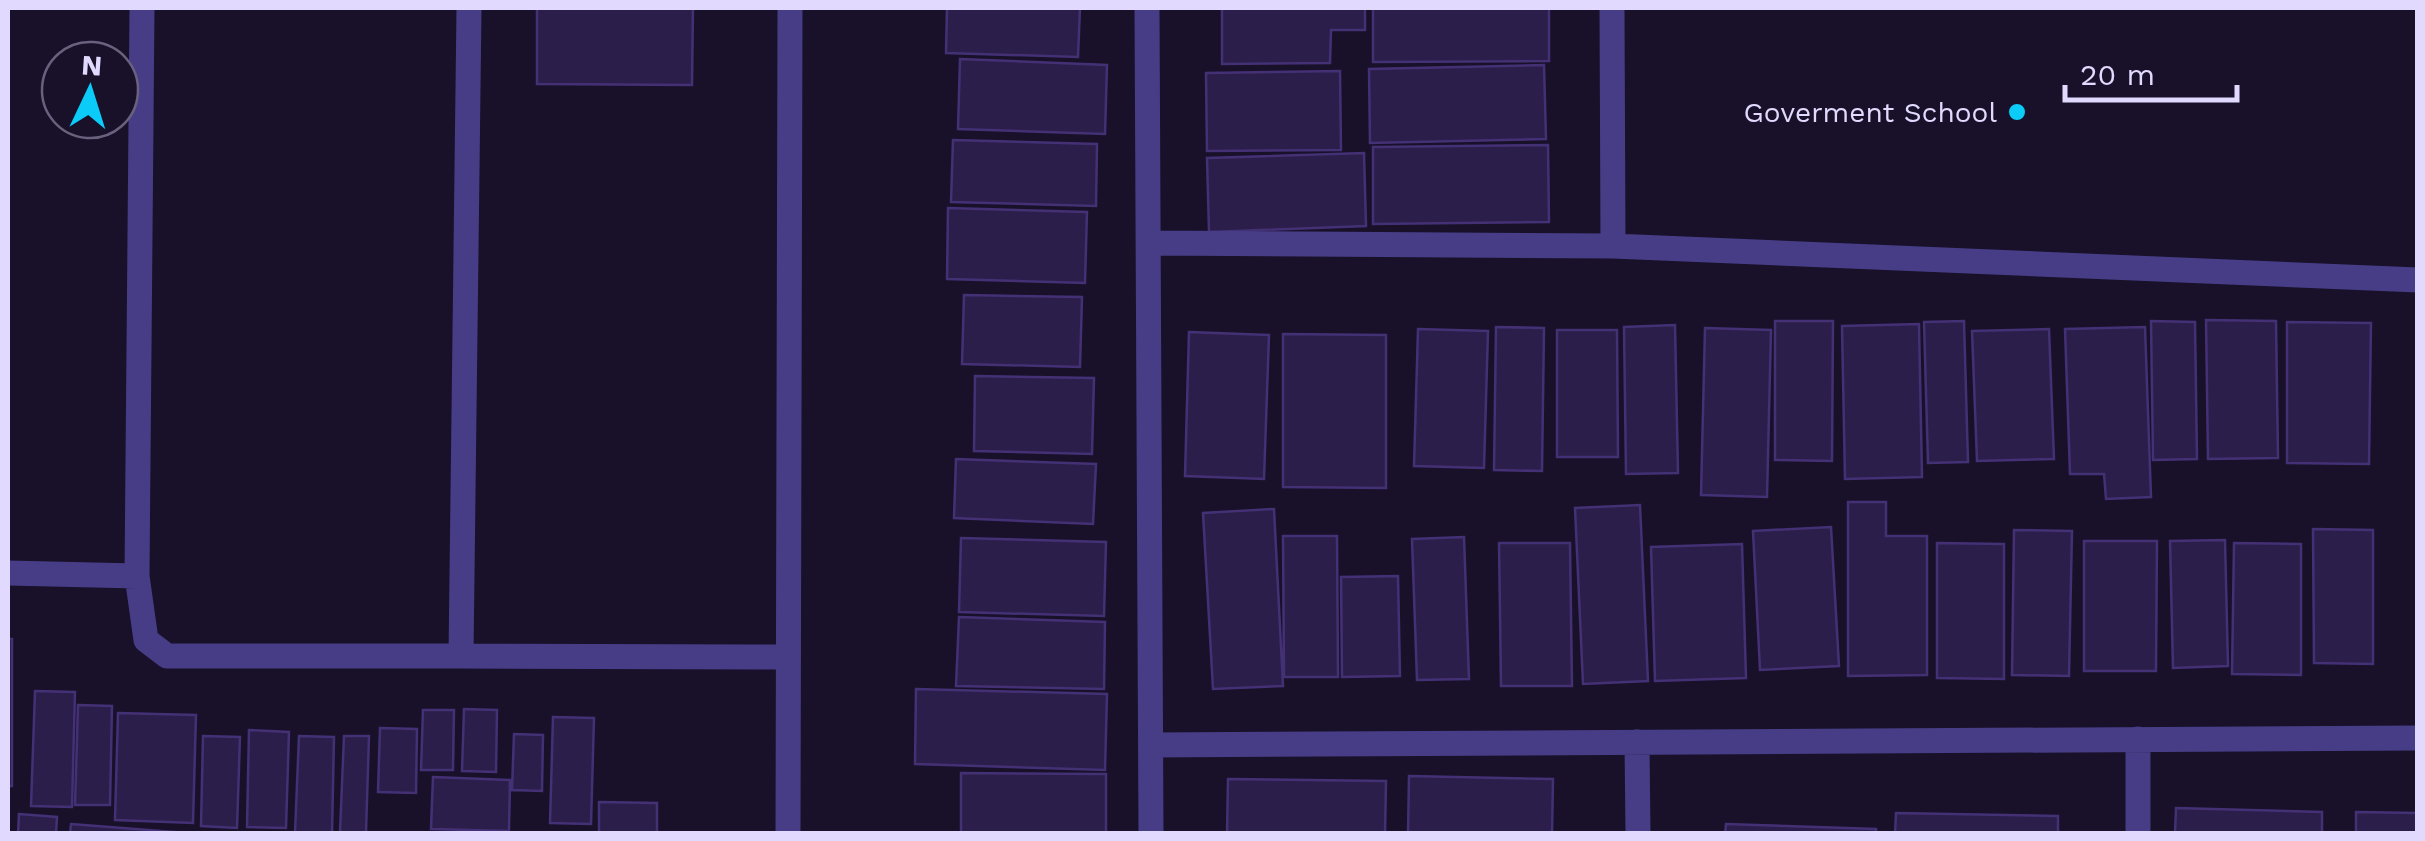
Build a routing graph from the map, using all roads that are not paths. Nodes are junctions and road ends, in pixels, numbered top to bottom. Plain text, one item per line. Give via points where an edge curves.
1 (142, 8) edge
2 (469, 8) edge
3 (790, 8) edge
4 (1148, 8) edge
5 (1612, 8) edge
6 (1150, 243) junction
7 (1613, 246) junction
8 (2418, 280) edge
9 (8, 573) edge
10 (137, 576) junction
11 (461, 656) junction
12 (788, 657) junction
13 (2418, 738) edge
14 (2138, 739) junction
15 (1637, 742) junction
16 (1151, 745) junction
17 (788, 834) edge
18 (1151, 834) edge
19 (1638, 834) edge
20 (2138, 834) edge

1 - 10 street
2 - 11 street
3 - 12 street
4 - 6 street
5 - 7 street
6 - 7 street
6 - 16 street
7 - 8 street
9 - 10 street
10 - 11 street via 146,640 166,656
11 - 12 street
12 - 17 street
13 - 14 street
14 - 15 street
14 - 20 street
15 - 16 street
15 - 19 street
16 - 18 street

